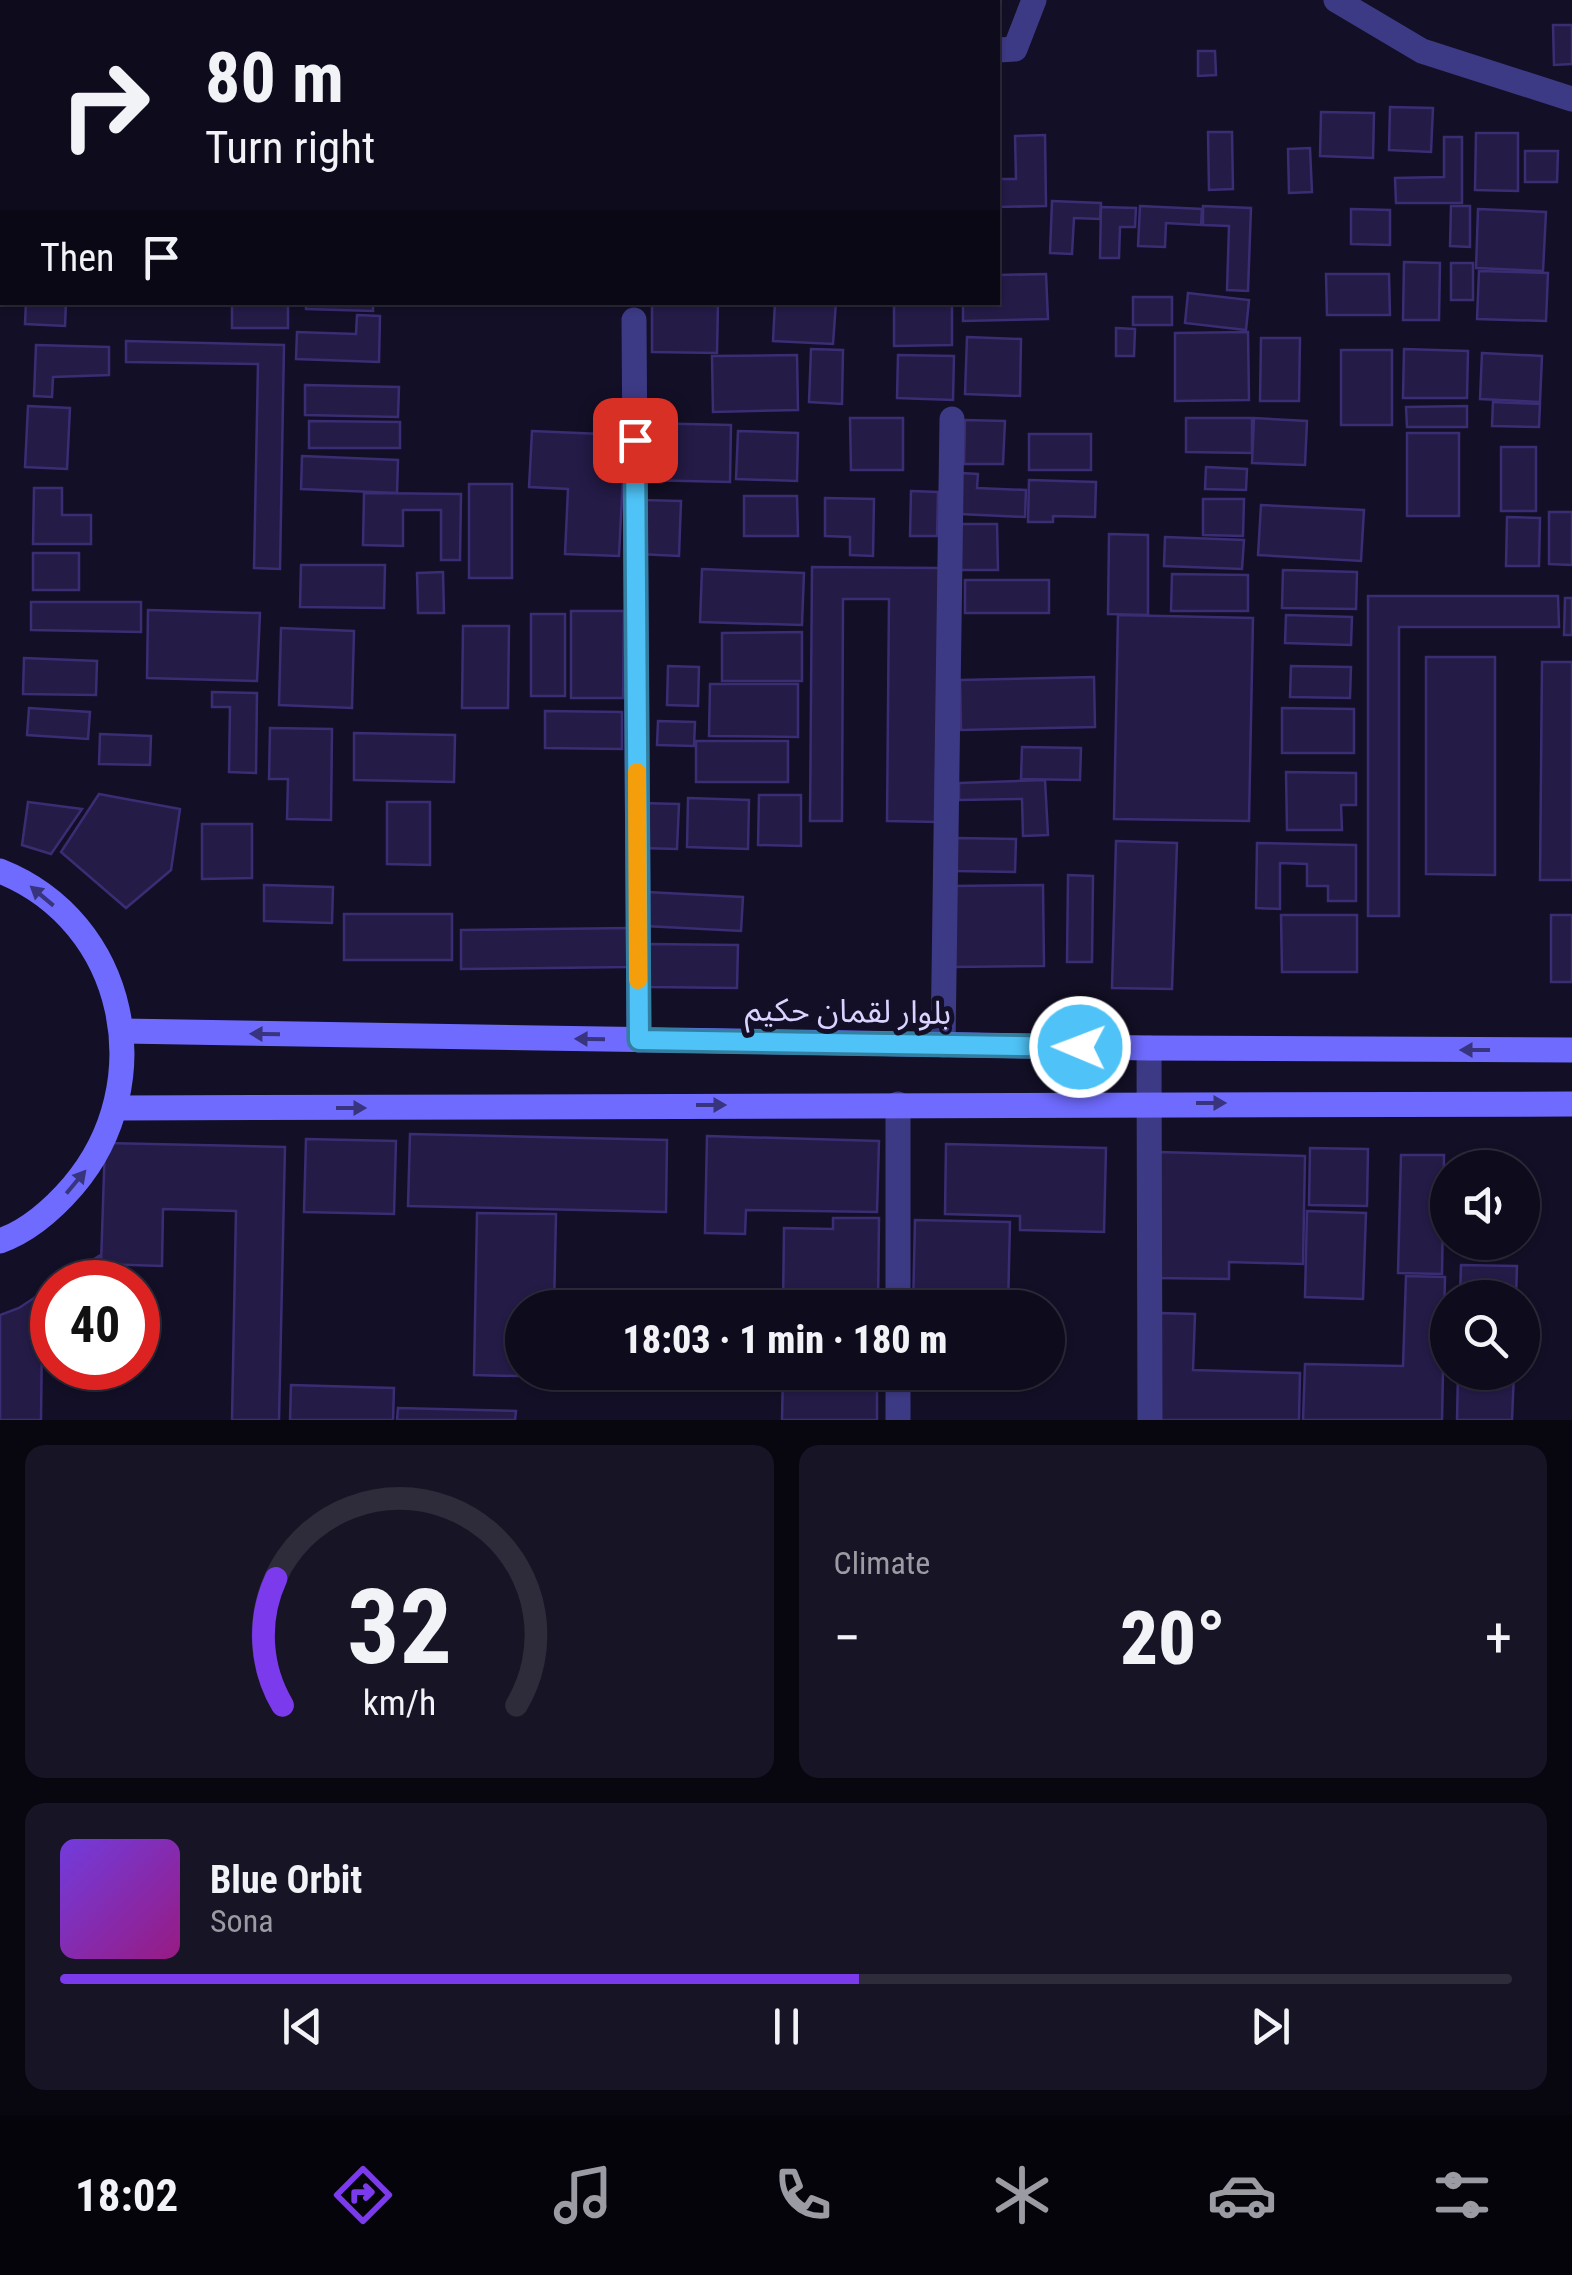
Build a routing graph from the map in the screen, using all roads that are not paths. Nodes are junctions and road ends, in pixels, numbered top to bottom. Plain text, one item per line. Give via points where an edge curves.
1 (1034, 0) edge
2 (1336, 0) edge
3 (1000, 50) edge
4 (1572, 99) edge
5 (634, 320) dead end
6 (952, 419) dead end
7 (0, 871) edge
8 (123, 1032) junction
9 (639, 1040) junction
10 (943, 1045) junction
11 (1149, 1048) junction
12 (1572, 1050) edge
13 (1149, 1102) junction
14 (898, 1104) junction
15 (1572, 1104) edge
16 (117, 1108) junction
17 (0, 1241) edge
18 (898, 1290) edge
19 (898, 1390) edge
20 (898, 1420) edge
21 (1150, 1420) edge

1 - 3 street via 1014,49
2 - 4 street via 1422,51
5 - 9 street
6 - 10 street
8 -> 7 street via 106,972 72,921 26,882
9 -> 8 street, بلوار لقمان حکیم
8 - 16 street
9 - 10 street, بلوار لقمان حکیم
10 - 11 street, بلوار لقمان حکیم
12 -> 11 street, بلوار لقمان حکیم
11 - 13 street
13 - 14 street
13 -> 15 street
13 - 21 street
16 -> 14 street
14 - 18 street
17 -> 16 street via 55,1207 94,1162
19 - 20 street

